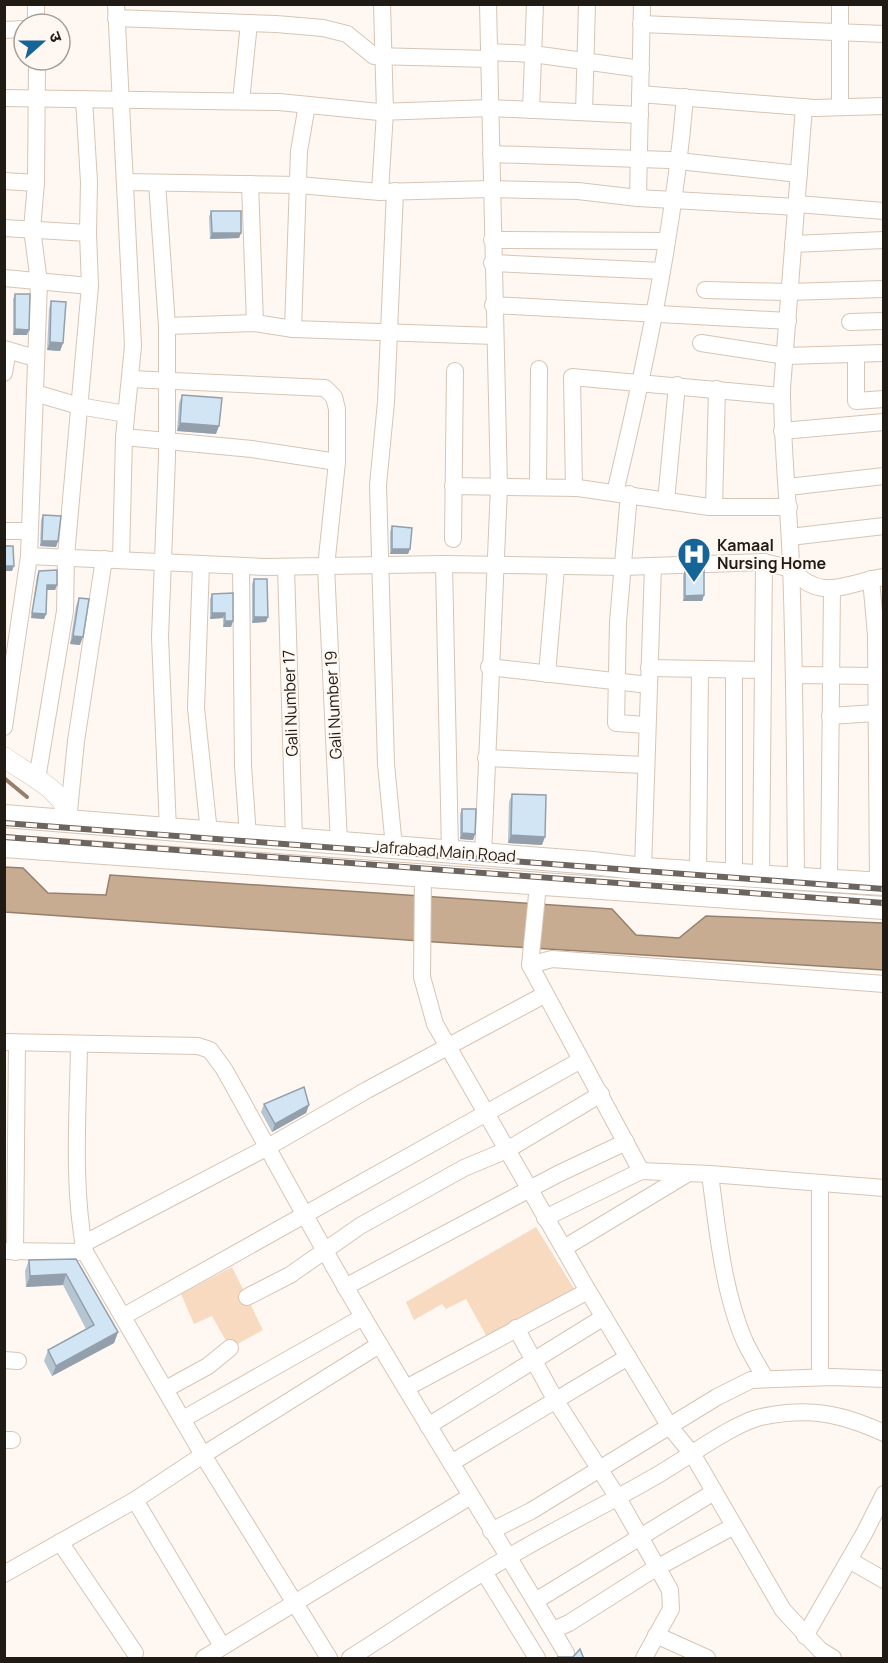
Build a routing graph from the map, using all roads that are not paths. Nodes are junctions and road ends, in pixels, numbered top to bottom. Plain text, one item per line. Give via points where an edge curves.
1 (382, 4) edge
2 (488, 4) edge
3 (535, 4) edge
4 (587, 4) edge
5 (642, 4) edge
6 (840, 4) edge
7 (116, 11) edge
8 (249, 23) junction
9 (641, 24) junction
10 (840, 32) junction
11 (884, 34) edge
12 (533, 54) junction
13 (489, 55) junction
14 (383, 57) junction
15 (585, 62) junction
16 (640, 69) junction
17 (37, 72) edge
18 (640, 93) junction
19 (685, 97) junction
20 (4, 98) edge
21 (120, 98) junction
22 (38, 99) junction
23 (84, 99) junction
24 (241, 101) junction
25 (307, 105) junction
26 (884, 106) edge
27 (804, 107) junction
28 (840, 107) junction
29 (490, 108) junction
30 (531, 110) junction
31 (385, 112) junction
32 (584, 112) junction
33 (640, 115) junction
34 (490, 154) junction
35 (639, 160) junction
36 (680, 160) junction
37 (799, 174) junction
38 (4, 181) edge
39 (125, 182) junction
40 (36, 183) junction
41 (157, 183) junction
42 (250, 184) junction
43 (298, 185) junction
44 (491, 189) junction
45 (387, 191) junction
46 (638, 198) junction
47 (674, 200) junction
48 (797, 206) junction
49 (884, 211) edge
50 (4, 228) edge
51 (32, 229) junction
52 (88, 233) junction
53 (492, 240) junction
54 (884, 240) edge
55 (668, 241) junction
56 (793, 244) junction
57 (492, 263) junction
58 (662, 271) junction
59 (4, 278) edge
60 (39, 282) junction
61 (90, 286) junction
62 (884, 289) edge
63 (705, 290) dead end
64 (789, 292) junction
65 (493, 305) junction
66 (656, 312) junction
67 (788, 321) junction
68 (884, 321) edge
69 (849, 322) dead end
70 (255, 323) junction
71 (167, 326) junction
72 (293, 329) junction
73 (388, 332) junction
74 (494, 336) junction
75 (700, 343) dead end
76 (7, 350) edge
77 (884, 353) edge
78 (856, 354) junction
79 (786, 356) junction
80 (35, 358) junction
81 (539, 369) dead end
82 (455, 371) dead end
83 (4, 373) edge
84 (130, 379) junction
85 (641, 381) junction
86 (167, 382) junction
87 (678, 385) junction
88 (717, 389) junction
89 (35, 393) junction
90 (782, 396) junction
91 (884, 399) edge
92 (79, 406) junction
93 (126, 414) junction
94 (884, 422) edge
95 (782, 432) junction
96 (124, 437) junction
97 (167, 441) junction
98 (337, 462) junction
99 (884, 476) edge
100 (453, 486) junction
101 (499, 487) junction
102 (538, 487) junction
103 (788, 487) junction
104 (574, 488) junction
105 (622, 493) junction
106 (666, 501) junction
107 (714, 507) junction
108 (789, 507) junction
109 (884, 526) edge
110 (4, 531) edge
111 (28, 531) junction
112 (790, 537) junction
113 (453, 539) dead end
114 (28, 556) junction
115 (66, 556) junction
116 (104, 559) junction
117 (121, 560) junction
118 (164, 562) junction
119 (764, 562) junction
120 (201, 564) junction
121 (444, 564) junction
122 (381, 565) junction
123 (241, 566) junction
124 (497, 566) junction
125 (653, 566) junction
126 (286, 567) junction
127 (326, 567) junction
128 (623, 567) junction
129 (556, 568) junction
130 (791, 569) junction
131 (877, 578) edge
132 (832, 588) junction
133 (489, 667) junction
134 (700, 669) junction
135 (734, 670) junction
136 (762, 670) junction
137 (547, 674) junction
138 (794, 675) junction
139 (649, 676) junction
140 (831, 676) junction
141 (876, 676) junction
142 (617, 682) junction
143 (8, 686) edge
144 (876, 713) junction
145 (830, 716) junction
146 (647, 725) junction
147 (4, 728) edge
148 (4, 758) edge
149 (486, 758) junction
150 (645, 765) junction
151 (37, 779) junction
152 (4, 816) edge
153 (69, 816) junction
154 (168, 830) junction
155 (209, 833) junction
156 (248, 836) junction
157 (294, 840) junction
158 (339, 843) junction
159 (4, 846) edge
160 (394, 848) junction
161 (450, 852) junction
162 (483, 855) junction
163 (643, 869) junction
164 (698, 871) junction
165 (734, 874) junction
166 (760, 875) junction
167 (796, 878) junction
168 (828, 879) junction
169 (423, 882) junction
170 (881, 884) edge
171 (538, 885) junction
172 (884, 908) edge
173 (530, 965) junction
174 (884, 984) edge
175 (544, 995) junction
176 (11, 1043) edge
177 (79, 1046) junction
178 (449, 1047) junction
179 (580, 1060) junction
180 (601, 1094) junction
181 (486, 1112) junction
182 (626, 1142) junction
183 (268, 1147) junction
184 (507, 1149) junction
185 (641, 1171) junction
186 (687, 1174) junction
187 (710, 1174) junction
188 (820, 1183) junction
189 (884, 1188) edge
190 (530, 1190) junction
191 (305, 1215) junction
192 (545, 1218) junction
193 (84, 1248) junction
194 (564, 1248) junction
195 (10, 1252) edge
196 (325, 1252) junction
197 (345, 1287) junction
198 (588, 1291) junction
199 (247, 1297) dead end
200 (124, 1316) junction
201 (363, 1317) junction
202 (604, 1317) junction
203 (516, 1328) junction
204 (379, 1345) junction
205 (230, 1348) dead end
206 (628, 1357) junction
207 (534, 1361) junction
208 (820, 1377) junction
209 (765, 1378) junction
210 (884, 1378) edge
211 (406, 1388) junction
212 (166, 1389) junction
213 (556, 1401) junction
214 (183, 1419) junction
215 (428, 1426) junction
216 (670, 1427) junction
217 (884, 1433) edge
218 (203, 1455) junction
219 (693, 1455) junction
220 (451, 1463) junction
221 (600, 1469) junction
222 (714, 1492) junction
223 (884, 1494) edge
224 (471, 1496) junction
225 (618, 1498) junction
226 (135, 1500) junction
227 (734, 1526) junction
228 (491, 1531) junction
229 (639, 1536) junction
230 (60, 1542) junction
231 (509, 1557) junction
232 (849, 1560) junction
233 (657, 1567) junction
234 (484, 1572) junction
235 (4, 1574) edge
236 (884, 1580) edge
237 (537, 1600) junction
238 (294, 1603) junction
239 (553, 1630) junction
240 (656, 1635) junction
241 (805, 1636) junction
242 (222, 1646) junction
243 (135, 1653) dead end
244 (566, 1653) dead end
245 (699, 1657) edge
246 (204, 1659) edge
247 (329, 1659) edge
248 (350, 1659) edge
249 (537, 1659) edge
250 (644, 1659) edge
251 (833, 1659) edge

1 - 14 street
2 - 13 street
3 - 12 street
4 - 15 street
5 - 9 street
6 - 10 street
7 - 8 street via 148,21
7 - 21 street
8 - 14 street via 347,33 374,56
8 - 24 street
9 - 10 street
9 - 16 street
10 - 11 street
10 - 28 street
12 - 13 street
12 - 15 street
12 - 30 street
13 - 14 street
13 - 29 street
14 - 31 street
15 - 16 street
15 - 32 street
16 - 18 street
17 - 22 street
18 - 19 street
18 - 33 street
19 - 27 street
19 - 36 street
20 - 22 street
21 - 23 street
21 - 24 street
21 - 39 street
22 - 23 street
22 - 40 street
23 - 52 street
24 - 25 street
25 - 31 street
25 - 43 street
26 - 28 street
27 - 28 street
27 - 37 street
29 - 30 street
29 - 31 street
29 - 34 street
30 - 32 street
31 - 45 street
32 - 33 street
33 - 35 street
34 - 35 street
34 - 44 street
35 - 36 street
35 - 46 street
36 - 37 street
36 - 47 street
37 - 48 street
38 - 40 street
39 - 41 street
39 - 84 street via 133,346
40 - 51 street
41 - 42 street
41 - 71 street
42 - 43 street
42 - 70 street
43 - 45 street
43 - 72 street
44 - 45 street
44 - 46 street
44 - 53 street
45 - 73 street
46 - 47 street
47 - 48 street
47 - 55 street
48 - 49 street
48 - 56 street
50 - 51 street
51 - 52 street
51 - 60 street
52 - 61 street
53 - 55 street
53 - 57 street
54 - 56 street
55 - 58 street
56 - 64 street
57 - 58 street
57 - 65 street
58 - 66 street
59 - 60 street
60 - 61 street
60 - 80 street
61 - 92 street
62 - 64 street
63 - 64 street
64 - 67 street
65 - 66 street
65 - 74 street
66 - 67 street
66 - 85 street
67 - 79 street
68 - 69 street
70 - 71 street
70 - 72 street
71 - 86 street
72 - 73 street
73 - 74 street
73 - 122 street via 378,485
74 - 101 street
75 - 79 street
76 - 80 street
76 - 83 street
77 - 78 street
78 - 79 street
78 - 91 street via 856,401
79 - 90 street
80 - 89 street
81 - 102 street
82 - 100 street
84 - 86 street, Gali Number 19
84 - 93 street
85 - 87 street
85 - 104 street via 572,376
85 - 105 street
86 - 97 street
86 - 98 street, Gali Number 19 via 325,388 336,402
87 - 88 street
87 - 106 street
88 - 90 street
88 - 107 street
89 - 92 street
89 - 111 street
90 - 95 street
92 - 93 street
92 - 115 street
93 - 96 street
94 - 95 street
95 - 103 street
96 - 97 street
96 - 117 street
97 - 98 street
97 - 118 street
98 - 127 street, Gali Number 19
99 - 103 street
100 - 101 street
100 - 113 street
101 - 102 street
101 - 124 street
102 - 104 street
103 - 108 street
104 - 105 street
105 - 106 street
105 - 128 street
106 - 107 street
107 - 108 street
108 - 112 street
109 - 112 street
110 - 111 street
111 - 114 street
112 - 130 street
114 - 115 street
114 - 143 street
115 - 116 street
115 - 151 street via 65,611
116 - 117 street
116 - 153 street via 76,741
117 - 118 street
118 - 120 street
118 - 154 street via 160,637
119 - 125 street
119 - 130 street
119 - 136 street
120 - 123 street
120 - 155 street via 196,708
121 - 122 street
121 - 124 street
121 - 161 street
122 - 127 street
122 - 160 street via 386,764
123 - 126 street
123 - 156 street via 243,766
124 - 129 street
124 - 133 street
125 - 128 street
125 - 139 street
126 - 127 street
126 - 157 street, Gali Number 17
127 - 158 street, Gali Number 19
128 - 129 street
128 - 142 street
129 - 137 street
130 - 132 street via 808,585
130 - 138 street
131 - 132 street
131 - 141 street
132 - 140 street
133 - 137 street
133 - 149 street
134 - 135 street
134 - 139 street
134 - 164 street
135 - 136 street
135 - 165 street
136 - 166 street
137 - 142 street
138 - 140 street
138 - 167 street
139 - 142 street
139 - 146 street
140 - 141 street
140 - 145 street
141 - 144 street
142 - 146 street via 616,723
143 - 147 street
144 - 145 street
144 - 170 street
145 - 168 street
146 - 150 street
148 - 151 street
149 - 150 street
149 - 162 street
150 - 163 street
151 - 153 street
152 - 153 main road, Jafrabad Main Road
153 - 154 main road, Jafrabad Main Road
154 - 155 main road, Jafrabad Main Road
155 - 156 main road, Jafrabad Main Road
156 - 157 main road, Jafrabad Main Road
157 - 158 main road, Jafrabad Main Road
158 - 160 main road, Jafrabad Main Road
159 - 169 main road, Jafrabad Main Road
160 - 161 main road, Jafrabad Main Road
161 - 162 main road, Jafrabad Main Road
162 - 163 main road, Jafrabad Main Road
163 - 164 main road, Jafrabad Main Road
164 - 165 main road, Jafrabad Main Road
165 - 166 main road, Jafrabad Main Road
166 - 167 main road, Jafrabad Main Road
167 - 168 main road, Jafrabad Main Road
168 - 170 main road, Jafrabad Main Road
169 - 171 main road, Jafrabad Main Road
169 - 178 street via 422,977 435,1024
171 - 172 main road, Jafrabad Main Road
171 - 173 street
173 - 174 street via 552,959
173 - 175 street
175 - 178 street
175 - 179 street
176 - 177 street
176 - 195 street
177 - 183 street via 198,1046 210,1050
177 - 193 street via 77,1170
178 - 181 street
178 - 183 street
179 - 180 street
179 - 181 street
180 - 182 street
180 - 184 street
181 - 184 street
181 - 191 street
182 - 185 street
182 - 190 street
183 - 191 street
183 - 193 street
184 - 190 street
184 - 196 street via 408,1199
185 - 186 street
185 - 192 street
186 - 187 street
186 - 194 street
187 - 188 street
187 - 209 street via 733,1303 744,1340
188 - 189 street
188 - 208 street
190 - 192 street
190 - 197 street
191 - 196 street
191 - 200 street
192 - 194 street
193 - 195 street
193 - 200 street
194 - 198 street
196 - 197 street
196 - 199 street
197 - 201 street
198 - 202 street
198 - 203 street
200 - 212 street
201 - 204 street
201 - 214 street
202 - 206 street
202 - 207 street
203 - 207 street
203 - 211 street
204 - 211 street
204 - 218 street
205 - 212 street via 208,1366
206 - 213 street
206 - 216 street
207 - 213 street
207 - 215 street
208 - 209 street
208 - 210 street
209 - 216 street via 717,1397
211 - 215 street
212 - 214 street
213 - 220 street
213 - 221 street
214 - 218 street
215 - 220 street
216 - 219 street
216 - 221 street
217 - 219 street via 841,1415 812,1412 759,1418 727,1432
218 - 226 street
218 - 238 street
219 - 222 street
219 - 225 street
220 - 224 street
221 - 225 street
221 - 228 street
222 - 227 street
222 - 229 street
223 - 232 street
224 - 228 street
224 - 238 street
225 - 229 street
225 - 231 street
226 - 230 street
226 - 242 street
227 - 233 street
227 - 241 street via 783,1610
228 - 231 street
229 - 233 street
229 - 237 street
230 - 235 street
230 - 243 street
231 - 234 street
231 - 237 street
232 - 236 street
232 - 241 street
233 - 239 street
233 - 240 street via 670,1590 671,1609
234 - 248 street
234 - 249 street
237 - 239 street
238 - 242 street
238 - 247 street
239 - 244 street
240 - 245 street
240 - 250 street
241 - 251 street
242 - 246 street

